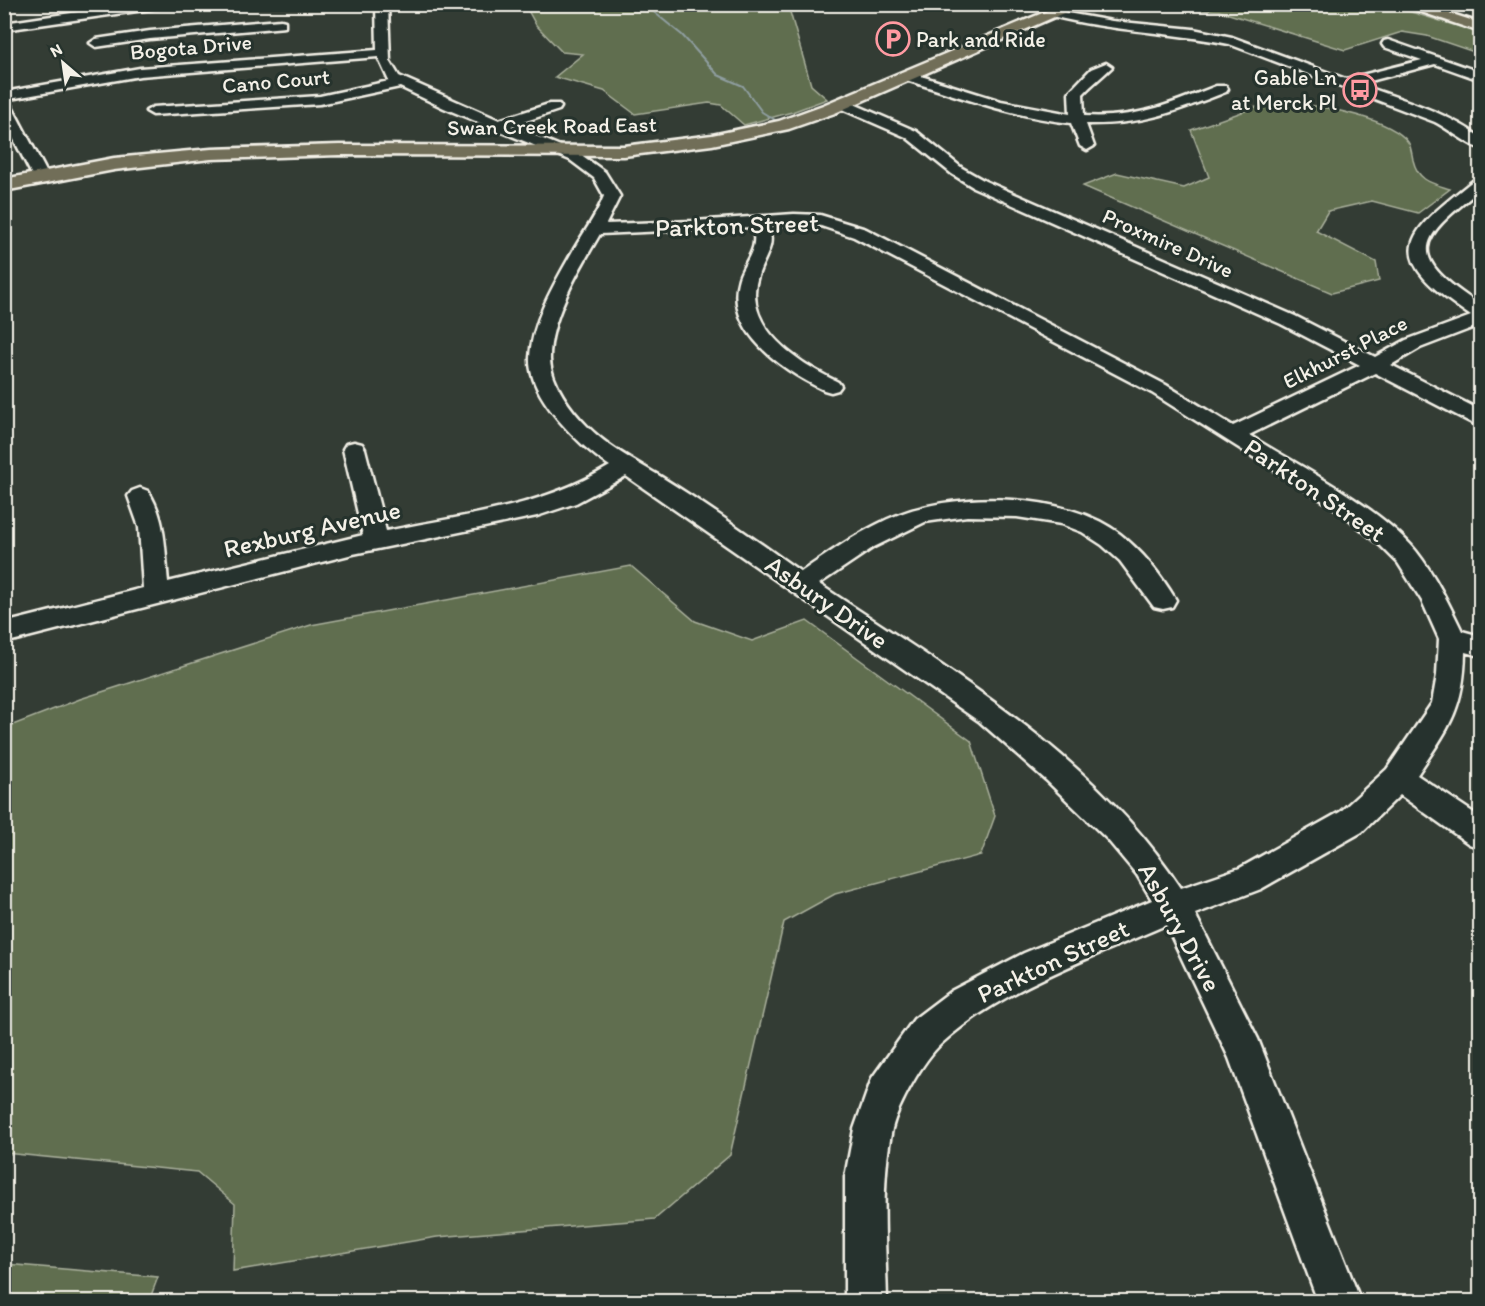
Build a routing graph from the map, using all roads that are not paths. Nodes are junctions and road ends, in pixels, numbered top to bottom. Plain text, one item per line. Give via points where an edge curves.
1 (165, 4) edge
2 (382, 4) edge
3 (1077, 4) edge
4 (1405, 4) edge
5 (1437, 4) edge
6 (1056, 14) junction
7 (1480, 18) edge
8 (281, 24) dead end
9 (4, 27) edge
10 (1480, 28) edge
11 (96, 43) dead end
12 (1388, 44) dead end
13 (383, 53) junction
14 (1437, 60) junction
15 (1106, 67) dead end
16 (1480, 75) edge
17 (908, 76) junction
18 (401, 83) junction
19 (1348, 83) junction
20 (1221, 89) dead end
21 (4, 96) edge
22 (842, 104) junction
23 (4, 105) edge
24 (554, 107) dead end
25 (153, 111) dead end
26 (1077, 120) junction
27 (499, 125) junction
28 (521, 134) junction
29 (1480, 144) edge
30 (1087, 146) dead end
31 (502, 150) junction
32 (560, 151) junction
33 (41, 177) junction
34 (1480, 183) edge
35 (4, 185) edge
36 (758, 221) junction
37 (594, 229) junction
38 (1480, 313) edge
39 (1480, 319) edge
40 (1377, 364) junction
41 (831, 386) dead end
42 (1480, 418) edge
43 (1234, 434) junction
44 (354, 449) dead end
45 (626, 466) junction
46 (140, 496) dead end
47 (377, 541) junction
48 (801, 584) junction
49 (156, 594) junction
50 (1163, 600) dead end
51 (4, 633) edge
52 (1452, 639) junction
53 (1480, 646) edge
54 (1398, 778) junction
55 (1480, 834) edge
56 (1174, 906) junction
57 (866, 1302) edge
58 (1340, 1302) edge

1 - 9 street
2 - 13 street
3 - 6 main road, Swan Creek Road East
4 - 10 main road
5 - 7 main road
6 - 17 main road, Swan Creek Road East
6 - 19 street via 1220,38
8 - 11 street
12 - 14 street
13 - 18 street via 388,71
13 - 21 street, Bogota Drive via 277,56 126,74
14 - 16 street
14 - 19 street
15 - 26 street via 1095,72 1076,93
17 - 22 main road, Swan Creek Road East
17 - 26 street via 1029,113
18 - 25 street, Cano Court via 313,101
18 - 27 street, Asbury Drive
19 - 29 street via 1455,126
20 - 26 street via 1151,115
22 - 32 main road, Swan Creek Road East via 783,124 701,142 632,150
22 - 40 street, Proxmire Drive via 903,129 979,184 1288,320
23 - 33 street
24 - 27 street
26 - 30 street
27 - 28 street, Asbury Drive
28 - 31 main road via 516,144
28 - 32 street, Asbury Drive
31 - 32 main road, Swan Creek Road East
31 - 33 main road, Swan Creek Road East via 211,154 114,164
32 - 37 street, Asbury Drive via 600,176 612,196
33 - 35 main road, Swan Creek Road East
34 - 38 street via 1431,225 1418,251 1428,272
36 - 37 street, Parkton Street
36 - 41 street via 765,245 747,282 749,312 780,354
36 - 43 street, Parkton Street via 820,220 860,233 1099,357
37 - 45 street, Asbury Drive via 552,311 540,361 565,417 603,452
39 - 40 street, Elkhurst Place via 1413,344
40 - 42 street, Proxmire Drive
40 - 43 street, Elkhurst Place
43 - 52 street, Parkton Street via 1350,508 1389,540 1422,577
44 - 47 street
45 - 47 street, Rexburg Avenue via 591,489 528,512
45 - 48 street, Asbury Drive
46 - 49 street via 151,527
47 - 49 street, Rexburg Avenue
48 - 50 street via 861,544 909,519 950,510 998,508 1060,515 1089,526 1127,552
48 - 56 street, Asbury Drive via 990,714 1024,743 1118,829 1148,865
49 - 51 street, Rexburg Avenue
52 - 53 street
52 - 54 street, Parkton Street via 1446,703 1432,731
54 - 55 street
54 - 56 street, Parkton Street via 1351,822 1323,840 1250,879
56 - 57 street, Parkton Street via 1036,965 964,1003 927,1032 885,1091 873,1129 865,1178
56 - 58 street, Asbury Drive via 1245,1052

